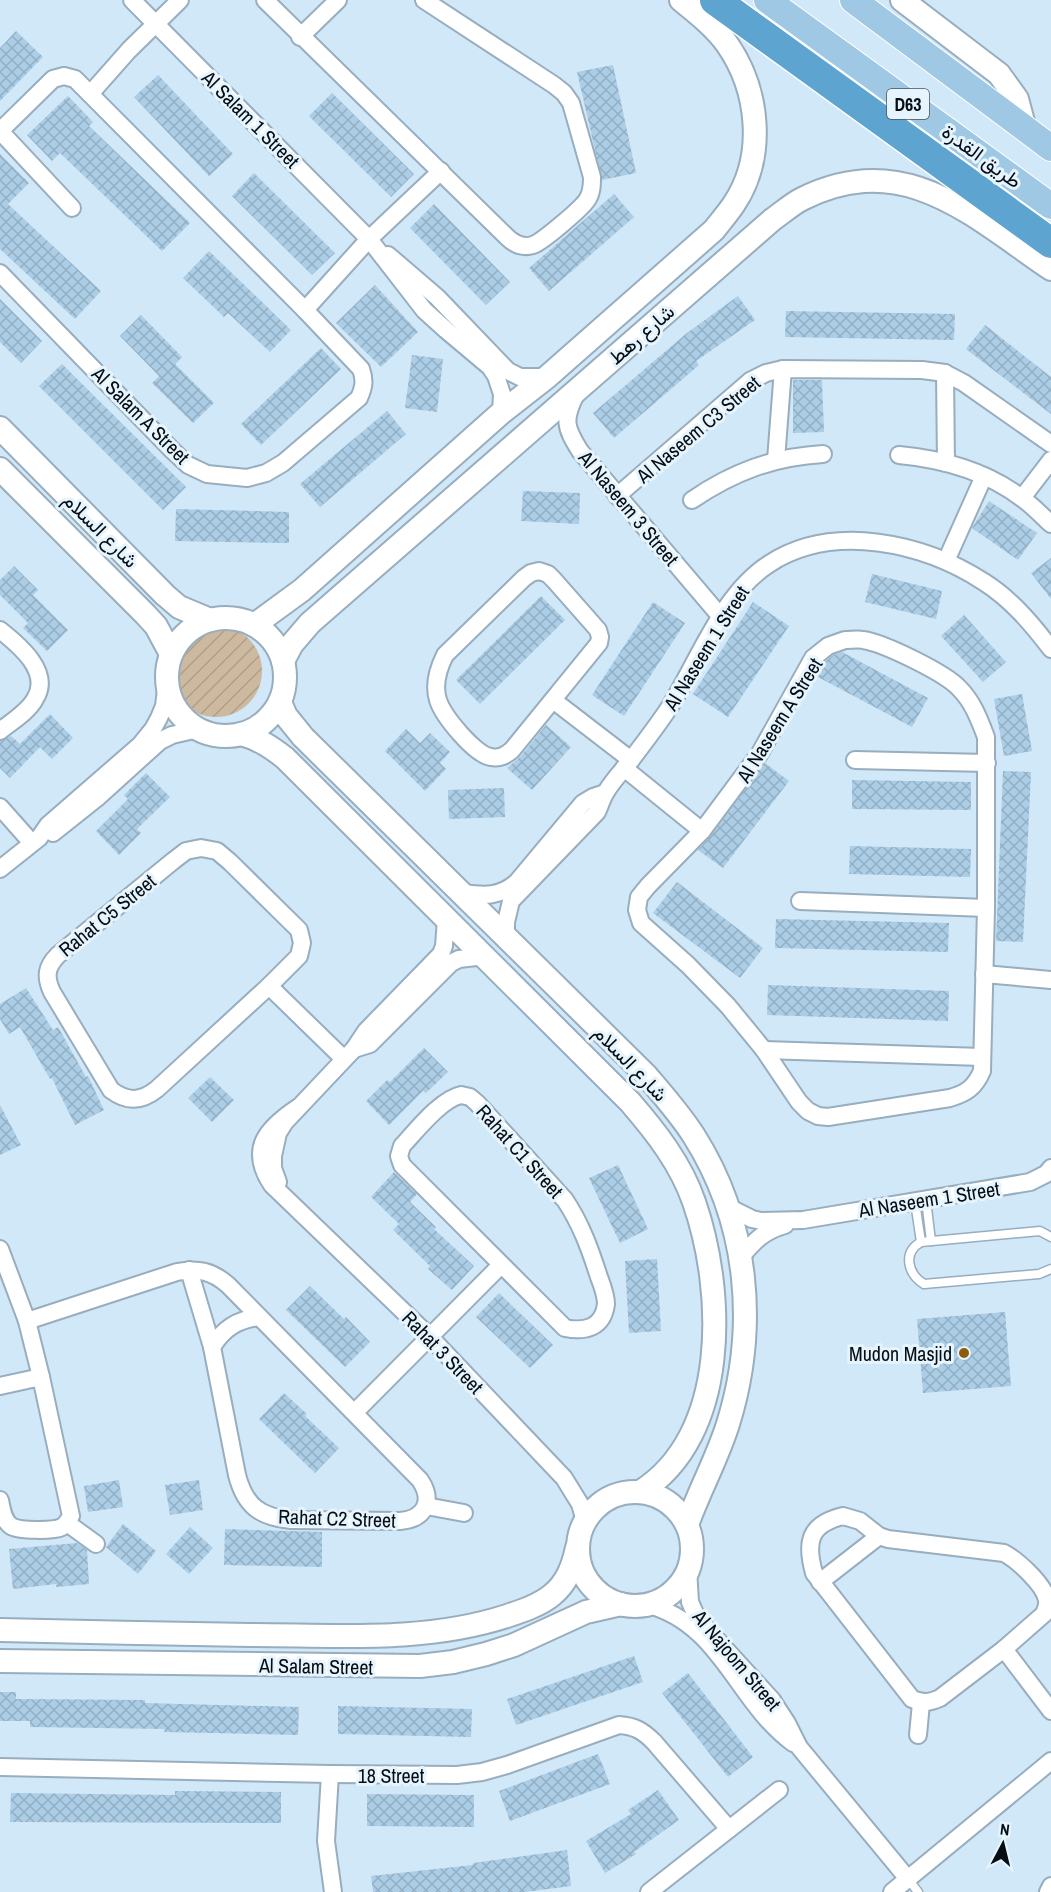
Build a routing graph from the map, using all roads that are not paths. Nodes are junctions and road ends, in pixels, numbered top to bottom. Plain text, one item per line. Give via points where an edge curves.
1 (132, 0) edge
2 (180, 0) edge
3 (265, 0) edge
4 (338, 0) edge
5 (424, 0) edge
6 (681, 0) edge
7 (716, 0) edge
8 (767, 0) edge
9 (853, 0) edge
10 (902, 0) edge
11 (157, 25) junction
12 (300, 37) junction
13 (91, 93) junction
14 (1025, 129) junction
15 (0, 131) edge
16 (1051, 148) edge
17 (441, 171) junction
18 (1051, 206) edge
19 (72, 208) dead end
20 (369, 239) junction
21 (1051, 243) edge
22 (1051, 269) edge
23 (0, 273) edge
24 (437, 297) junction
25 (305, 309) junction
26 (424, 310) junction
27 (783, 369) junction
28 (945, 373) junction
29 (547, 377) junction
30 (578, 389) junction
31 (501, 413) junction
32 (0, 428) edge
33 (1051, 444) edge
34 (823, 454) dead end
35 (899, 455) dead end
36 (776, 460) junction
37 (1051, 460) edge
38 (946, 463) junction
39 (0, 469) edge
40 (984, 476) junction
41 (617, 496) junction
42 (1022, 498) junction
43 (692, 500) dead end
44 (1051, 524) edge
45 (946, 561) junction
46 (721, 617) junction
47 (210, 620) junction
48 (254, 625) junction
49 (0, 630) edge
50 (1051, 649) edge
51 (171, 654) junction
52 (283, 661) junction
53 (167, 682) junction
54 (553, 700) junction
55 (280, 702) junction
56 (198, 729) junction
57 (0, 731) edge
58 (242, 734) junction
59 (855, 760) dead end
60 (987, 763) junction
61 (628, 764) junction
62 (93, 793) junction
63 (0, 807) edge
64 (702, 831) junction
65 (35, 841) junction
66 (550, 852) junction
67 (0, 869) edge
68 (463, 893) junction
69 (800, 901) dead end
70 (986, 908) junction
71 (446, 919) junction
72 (506, 938) junction
73 (485, 957) junction
74 (984, 974) junction
75 (1051, 980) edge
76 (270, 986) junction
77 (419, 986) junction
78 (764, 1050) junction
79 (349, 1054) junction
80 (982, 1057) junction
81 (1051, 1168) edge
82 (920, 1201) junction
83 (728, 1207) junction
84 (803, 1220) junction
85 (1051, 1237) edge
86 (931, 1241) junction
87 (921, 1242) junction
88 (0, 1249) edge
89 (741, 1257) junction
90 (501, 1265) junction
91 (1051, 1269) edge
92 (189, 1270) junction
93 (259, 1317) junction
94 (27, 1321) junction
95 (430, 1336) junction
96 (212, 1347) junction
97 (41, 1377) junction
98 (0, 1386) edge
99 (355, 1412) junction
100 (640, 1492) junction
101 (0, 1500) edge
102 (426, 1506) junction
103 (464, 1513) dead end
104 (585, 1521) junction
105 (67, 1523) junction
106 (687, 1525) junction
107 (879, 1536) junction
108 (96, 1544) dead end
109 (578, 1548) junction
110 (688, 1569) junction
111 (820, 1582) junction
112 (621, 1604) junction
113 (646, 1604) junction
114 (0, 1630) edge
115 (1004, 1649) junction
116 (0, 1660) edge
117 (760, 1698) junction
118 (921, 1703) junction
119 (1051, 1712) edge
120 (918, 1735) dead end
121 (1051, 1761) edge
122 (0, 1767) edge
123 (330, 1774) junction
124 (779, 1790) dead end
125 (729, 1829) junction
126 (913, 1885) edge
127 (1051, 1886) edge
128 (653, 1891) edge
129 (333, 1892) edge
130 (892, 1892) edge
131 (1048, 1892) edge

1 - 11 street, Al Salam 1 Street
2 - 11 street
3 - 12 street
4 - 12 street
5 - 17 street via 564,93 576,115 592,189 580,208 539,242 527,246 507,237
6 - 29 street, شارع رهط via 726,43 744,72 753,105 755,139 749,172 735,203 714,230
7 - 21 highway
8 - 18 main road, طريق القدرة / D63
9 - 14 main road, D63
10 - 14 street via 999,75 1017,99
11 - 13 street
11 - 20 street, Al Salam 1 Street
12 - 17 street
13 - 15 street, Al Salam A Street via 75,78 53,79
13 - 25 street, Al Salam A Street
14 - 16 main road, D63
15 - 19 street, Al Salam A Street
17 - 20 street
20 - 24 street, Al Salam 1 Street
20 - 25 street
20 - 26 street, Al Salam 1 Street
22 - 30 street, شارع رهط via 935,193 902,183 867,180 832,186 800,199 772,220
23 - 25 street, Al Salam A Street via 188,465 207,474 227,477 266,474 359,398 364,389 361,369
24 - 26 street
24 - 29 street, Al Salam 1 Street via 508,371 520,377
26 - 31 street, Al Salam 1 Street via 490,367 502,394
27 - 28 street, Al Naseem C3 Street
27 - 36 street, Al Naseem C3 Street
27 - 41 street, Al Naseem C3 Street via 750,381
28 - 33 street
28 - 38 street
29 - 31 street, شارع رهط
30 - 41 street, Al Naseem 3 Street via 566,418 568,431
30 - 52 street, شارع رهط via 310,623
31 - 48 street, شارع رهط via 302,590
32 - 47 street, شارع السلام via 165,595 179,607
34 - 36 street
35 - 38 street
36 - 43 street via 732,475
37 - 42 street
38 - 40 street
39 - 51 street, شارع السلام via 145,614
40 - 42 street
40 - 45 street
41 - 46 street, Al Naseem 3 Street
42 - 44 street
45 - 46 street, Al Naseem 1 Street via 897,546 857,541 797,550 769,564 745,584
45 - 50 street, Al Naseem 1 Street via 985,583 1022,612
46 - 61 street, Al Naseem 1 Street via 668,709
47 - 48 street via 240,619
47 - 51 street via 194,627
48 - 52 street via 277,646
49 - 57 street via 31,660 40,686 35,700
51 - 53 street
52 - 55 street via 284,689
53 - 56 street via 177,709
53 - 62 street via 164,706 153,729
54 - 54 street via 599,644 600,637 554,580 539,571 524,578 446,655 435,684 443,713 476,749 494,758 512,750
54 - 61 street
55 - 58 street via 264,722
55 - 68 street, شارع السلام via 303,737
56 - 58 street via 220,735
56 - 62 street via 160,741
58 - 71 street, شارع السلام via 272,747
59 - 60 street
60 - 64 street, Al Naseem A Street via 986,737 976,710 959,688 936,671 880,645 845,640 828,646 813,658 760,753
60 - 70 street, Al Naseem A Street
61 - 64 street
61 - 66 street, Al Naseem 1 Street via 604,793 597,812 576,823
62 - 65 street via 48,825
63 - 65 street
64 - 78 street, Al Naseem A Street via 648,886 639,897 637,910 641,923 728,1006
65 - 67 street
66 - 68 street, Al Naseem 1 Street via 509,889 489,896
66 - 72 street, Al Naseem 1 Street via 510,901
68 - 72 street, شارع السلام
69 - 70 street
70 - 74 street, Al Naseem A Street
71 - 73 street, شارع السلام
71 - 77 street, Rahat 3 Street via 441,954
72 - 83 street, شارع السلام via 672,1105 713,1171
73 - 77 street, Rahat 3 Street via 459,959
73 - 100 street, شارع السلام via 656,1132 694,1201 705,1238 715,1312 709,1381 688,1444 664,1474
74 - 75 street
74 - 80 street, Al Naseem A Street
76 - 76 street, Rahat C5 Street via 299,956 303,943 299,930 217,851 201,848 186,851 58,955 47,972 52,992 111,1090 134,1100 157,1089
76 - 79 street
77 - 79 street, Rahat 3 Street via 389,1016 366,1030
78 - 80 street
78 - 80 street, Al Naseem A Street via 799,1102 808,1111 828,1117 964,1094 976,1085
79 - 95 street, Rahat 3 Street via 297,1108 269,1129 260,1157 264,1172 272,1185
81 - 82 street, Al Naseem 1 Street via 1030,1182
82 - 84 street, Al Naseem 1 Street
82 - 86 lane
82 - 87 lane
83 - 84 street, Al Naseem 1 Street via 761,1221
83 - 89 street, شارع السلام
84 - 89 street, Al Naseem 1 Street via 765,1232
85 - 86 lane via 1040,1231
86 - 87 lane
87 - 91 lane via 914,1246 909,1261 910,1271 924,1284 1038,1274
88 - 94 street
89 - 106 street, شارع السلام via 745,1324 737,1390 718,1455
90 - 90 street, Rahat C1 Street via 565,1328 586,1329 603,1316 606,1302 594,1260 585,1233 565,1200 470,1097 452,1097 402,1146 399,1156 402,1165
90 - 95 street
92 - 93 street via 220,1278
92 - 94 street
92 - 96 street, Rahat C2 Street
93 - 96 street via 232,1324
93 - 99 street
94 - 97 street
95 - 99 street
95 - 104 street, Rahat 3 Street via 564,1478
96 - 102 street, Rahat C2 Street via 241,1490 261,1513 291,1520 400,1521 420,1515
97 - 98 street
97 - 105 street via 71,1516
99 - 102 street via 420,1480 425,1488
100 - 104 street via 627,1492 603,1501
100 - 106 street via 668,1502
101 - 105 street via 4,1518 18,1529 60,1528
102 - 103 street
104 - 109 street
105 - 108 street
106 - 110 street via 692,1540
107 - 111 street
107 - 111 street via 860,1521 843,1516 827,1520 814,1531 809,1547
107 - 115 street via 1004,1553 1016,1559 1043,1590 1047,1606 1039,1619
109 - 112 street via 581,1567 590,1584
109 - 114 street, Al Salam Street via 564,1582 538,1604 489,1622 424,1634
110 - 113 street via 672,1592
110 - 117 street, Al Najoom Street via 690,1602 697,1618
111 - 118 street via 905,1691
112 - 113 street
112 - 116 street, Al Salam Street via 586,1612 514,1646 420,1666
113 - 117 street, Al Najoom Street via 679,1617 702,1635
115 - 118 street via 940,1698
115 - 119 street
117 - 126 street, Al Najoom Street via 777,1729 799,1747
118 - 120 street
121 - 126 street
122 - 123 street, 18 Street
123 - 125 street, 18 Street via 482,1772 619,1725 632,1726 649,1737
123 - 129 street via 326,1841
124 - 125 street
125 - 128 street
126 - 130 street
127 - 131 street

